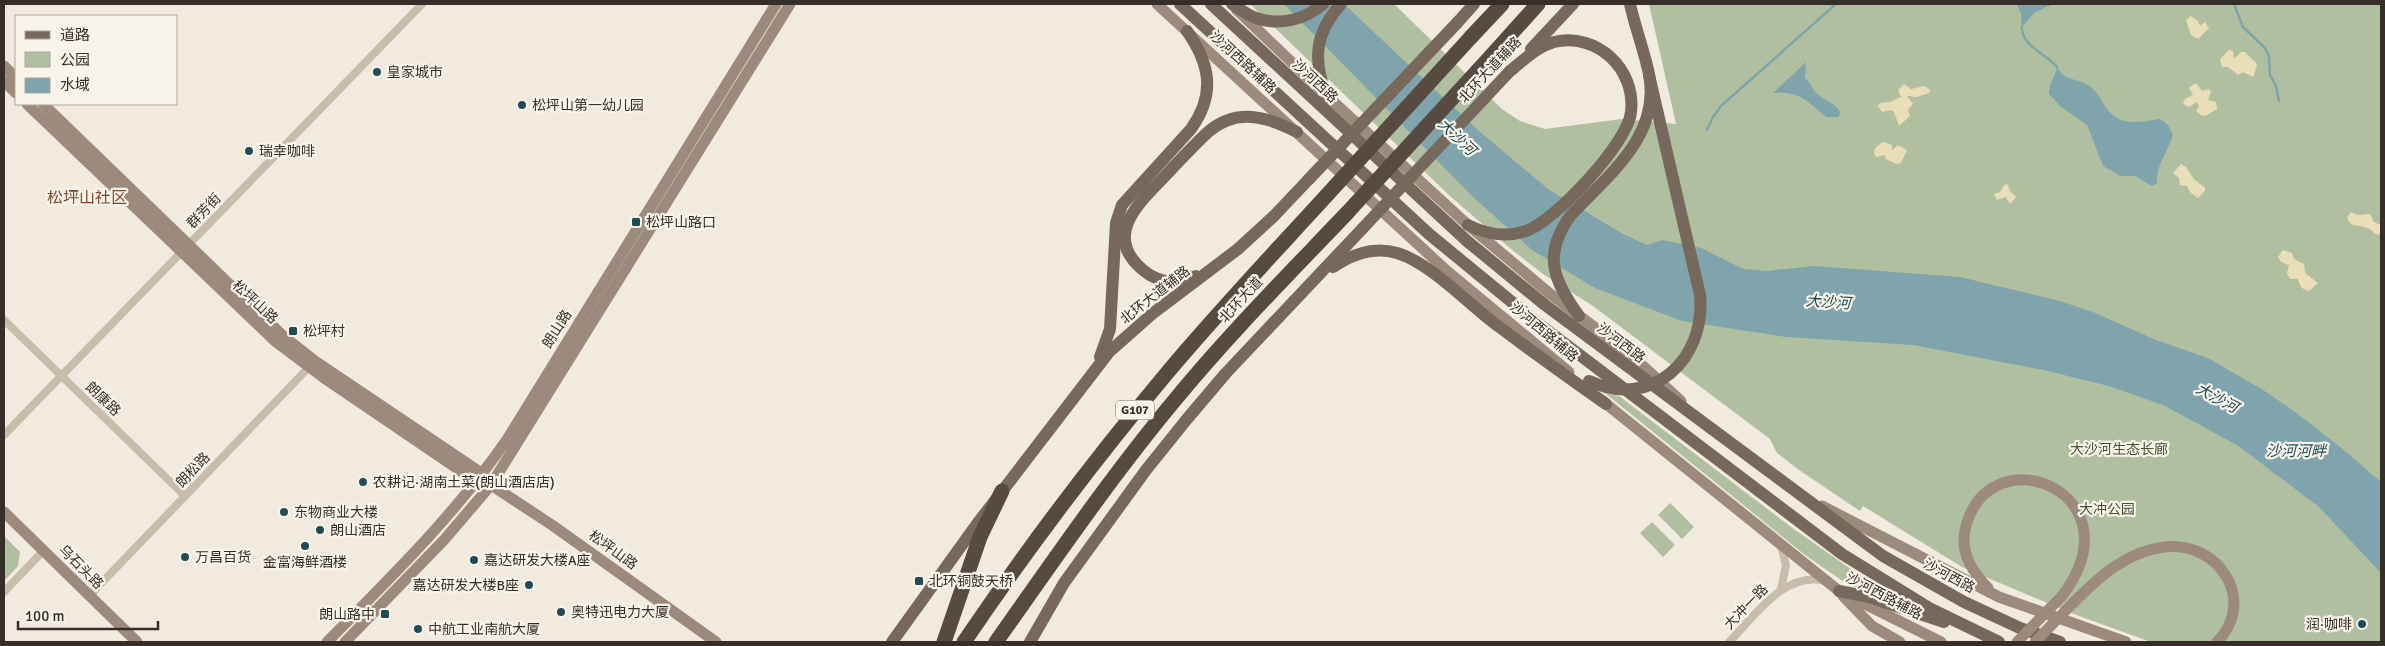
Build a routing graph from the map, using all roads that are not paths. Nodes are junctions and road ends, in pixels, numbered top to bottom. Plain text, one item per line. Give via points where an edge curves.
1 (422, 4) edge
2 (776, 4) edge
3 (790, 4) edge
4 (1158, 4) edge
5 (1180, 4) edge
6 (1211, 4) edge
7 (1232, 4) edge
8 (1323, 4) edge
9 (1341, 4) edge
10 (1472, 4) edge
11 (1502, 4) edge
12 (1538, 4) edge
13 (1573, 4) edge
14 (1630, 4) edge
15 (1187, 31) junction
16 (4, 66) edge
17 (1510, 71) junction
18 (1649, 75) junction
19 (15, 77) edge
20 (4, 81) edge
21 (15, 92) edge
22 (1326, 96) junction
23 (28, 105) edge
24 (44, 105) edge
25 (1297, 132) junction
26 (1133, 200) junction
27 (1468, 225) junction
28 (185, 249) junction
29 (1214, 267) junction
30 (1315, 280) junction
31 (1579, 316) junction
32 (4, 320) edge
33 (1550, 355) junction
34 (312, 364) junction
35 (1093, 370) junction
36 (61, 376) junction
37 (1606, 404) junction
38 (1703, 422) junction
39 (4, 435) edge
40 (480, 478) junction
41 (491, 485) junction
42 (1002, 491) junction
43 (1799, 495) junction
44 (185, 496) junction
45 (4, 512) edge
46 (1779, 542) junction
47 (43, 551) junction
48 (1827, 582) junction
49 (1781, 590) junction
50 (1839, 591) junction
51 (4, 592) edge
52 (89, 596) junction
53 (1999, 597) junction
54 (1976, 632) junction
55 (137, 642) edge
56 (327, 642) edge
57 (344, 642) edge
58 (716, 642) edge
59 (892, 642) edge
60 (944, 642) edge
61 (964, 642) edge
62 (996, 642) edge
63 (1030, 642) edge
64 (1729, 642) edge
65 (1900, 642) edge
66 (1941, 642) edge
67 (1999, 642) edge
68 (2017, 642) edge
69 (2035, 642) edge
70 (2060, 642) edge
71 (2126, 642) edge
72 (2217, 642) edge

1 - 28 street, 群芳街
2 - 40 main road, 朗山路 via 513,430
3 - 41 main road, 朗山路
4 - 15 main road, 沙河西路辅路
5 - 54 main road via 1429,234 1535,321 1824,542 1894,588
6 - 38 main road, 沙河西路 via 1491,262
7 - 8 main road via 1257,18 1274,22 1306,16
7 - 22 main road
9 - 22 main road via 1328,20 1318,50 1319,73
10 - 29 main road, 北环大道辅路, bridge via 1259,231
11 - 61 highway, 北环大道 / G107, bridge via 1203,331 1128,420 1040,534
12 - 62 highway, 北环大道 / G107, bridge via 1229,337 1174,401 1111,482
13 - 17 main road, 北环大道辅路
14 - 18 main road
15 - 25 main road, 沙河西路辅路
15 - 26 main road via 1201,52 1207,79 1206,99 1197,120
16 - 19 main road
17 - 27 main road via 1542,47 1565,41 1596,46 1624,74 1630,92 1629,122 1620,141 1556,212 1540,225 1505,235
17 - 30 main road, 北环大道辅路, bridge
18 - 31 main road, bridge via 1651,108 1638,142 1571,215 1560,234 1553,265 1558,285
18 - 33 main road, bridge via 1700,295 1695,342 1686,359 1673,372 1639,388 1619,389 1589,381
20 - 21 main road
22 - 27 main road
23 - 28 main road, 松坪山路
24 - 28 main road, 松坪山路
25 - 26 main road via 1262,117 1241,116 1217,124
25 - 33 main road, 沙河西路辅路 via 1447,271
26 - 29 main road via 1125,236 1131,257 1141,269 1158,280 1172,282
26 - 35 main road via 1122,205 1116,223 1110,329
27 - 31 main road
28 - 34 main road, 松坪山路
28 - 36 street, 群芳街
29 - 35 main road, 北环大道辅路 via 1138,325
30 - 37 main road via 1358,254 1384,250 1412,258 1498,326
30 - 63 main road, 北环大道辅路 via 1226,373 1146,470 1064,584
31 - 38 main road via 1654,374
32 - 36 street, 朗康路
33 - 37 main road, 沙河西路辅路
34 - 40 main road, 松坪山路
34 - 44 street, 朗松路
35 - 42 main road, 北环大道辅路
36 - 39 street, 群芳街
36 - 44 street, 朗康路
37 - 46 main road, 沙河西路辅路
38 - 43 main road, 沙河西路
40 - 41 main road, 松坪山路
40 - 56 main road, 朗山路 via 436,532
41 - 57 main road, 朗山路 via 444,540
41 - 58 main road, 松坪山路
42 - 59 main road, 北环大道辅路
42 - 60 highway via 980,537
43 - 53 main road
43 - 70 main road, 沙河西路 via 1882,556 1936,587 2020,628
44 - 52 street, 朗松路
45 - 47 main road, 乌石头路
46 - 48 main road, 沙河西路辅路
46 - 49 street, 大冲一路 via 1786,566
47 - 51 street
47 - 52 main road, 乌石头路
48 - 49 street, 大冲一路 via 1807,579 1793,582
48 - 50 main road, 沙河西路辅路
49 - 64 street, 大冲一路
50 - 54 main road via 1869,597
50 - 65 main road via 1872,626
50 - 66 main road, 沙河西路辅路
52 - 55 main road, 乌石头路
53 - 68 main road, bridge via 1972,570 1966,557 1964,531 1982,497 2004,483 2041,482 2058,490 2071,502 2081,518 2085,548 2074,577 2062,596
53 - 71 main road
54 - 67 main road
69 - 72 main road, bridge via 2105,572 2130,558 2164,547 2193,550 2209,557 2228,580 2233,615 2226,632

